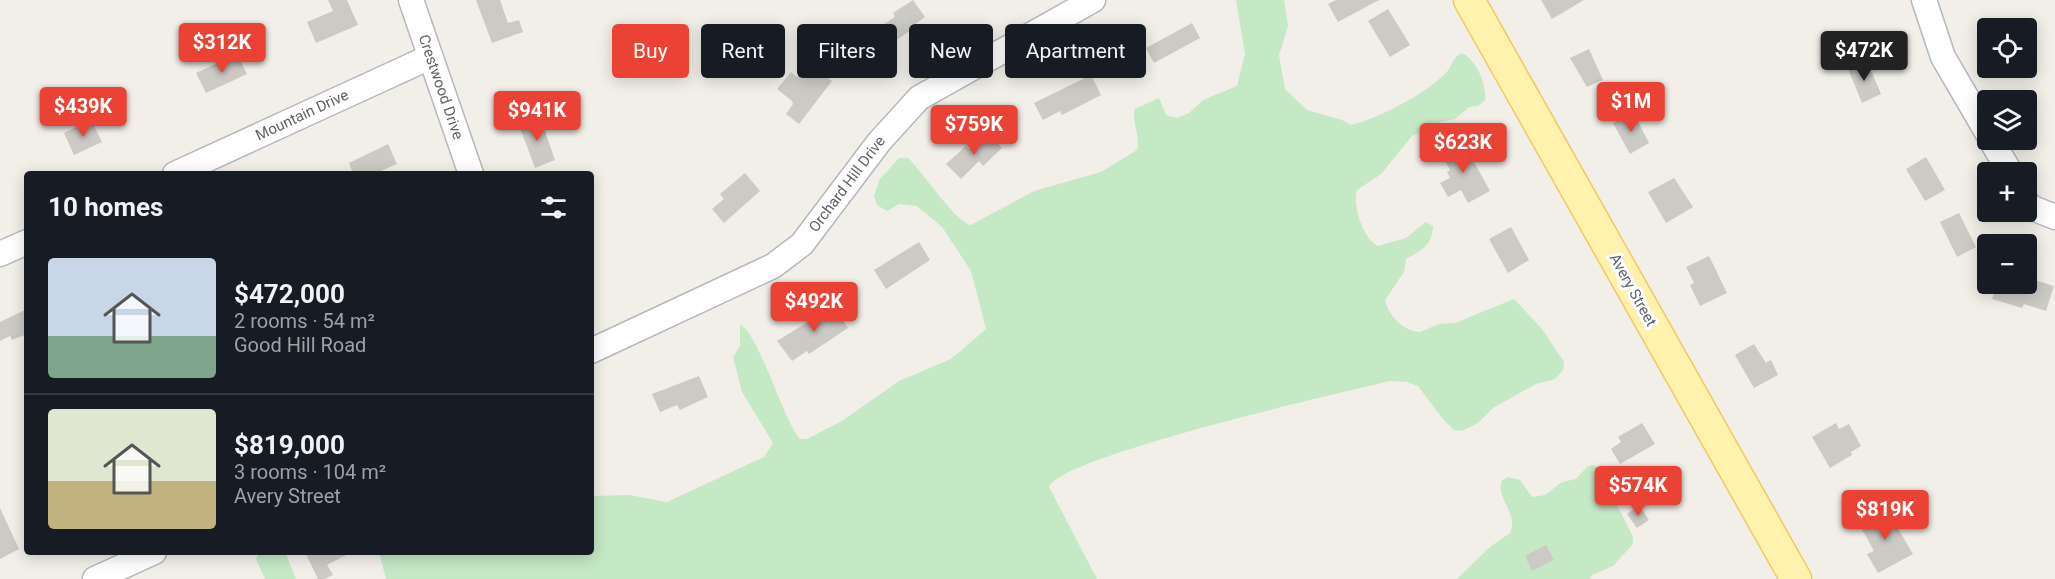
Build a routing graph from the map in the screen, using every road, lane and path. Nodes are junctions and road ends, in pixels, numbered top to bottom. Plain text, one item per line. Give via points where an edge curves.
1 (411, 0) edge
2 (1093, 0) edge
3 (1469, 0) edge
4 (1924, 0) edge
5 (430, 57) junction
6 (1977, 116) edge
7 (182, 171) edge
8 (470, 171) edge
9 (2037, 210) edge
10 (2055, 217) edge
11 (24, 243) edge
12 (0, 254) edge
13 (594, 350) edge
14 (147, 555) edge
15 (94, 579) edge
16 (1796, 579) edge

1 - 5 street, Crestwood Drive
2 - 13 street, Orchard Hill Drive via 919,98 879,141 802,244 773,266
3 - 16 main road, Avery Street
4 - 6 street via 1942,57
5 - 7 street, Mountain Drive
5 - 8 street, Crestwood Drive
9 - 10 street
11 - 12 street
14 - 15 street

